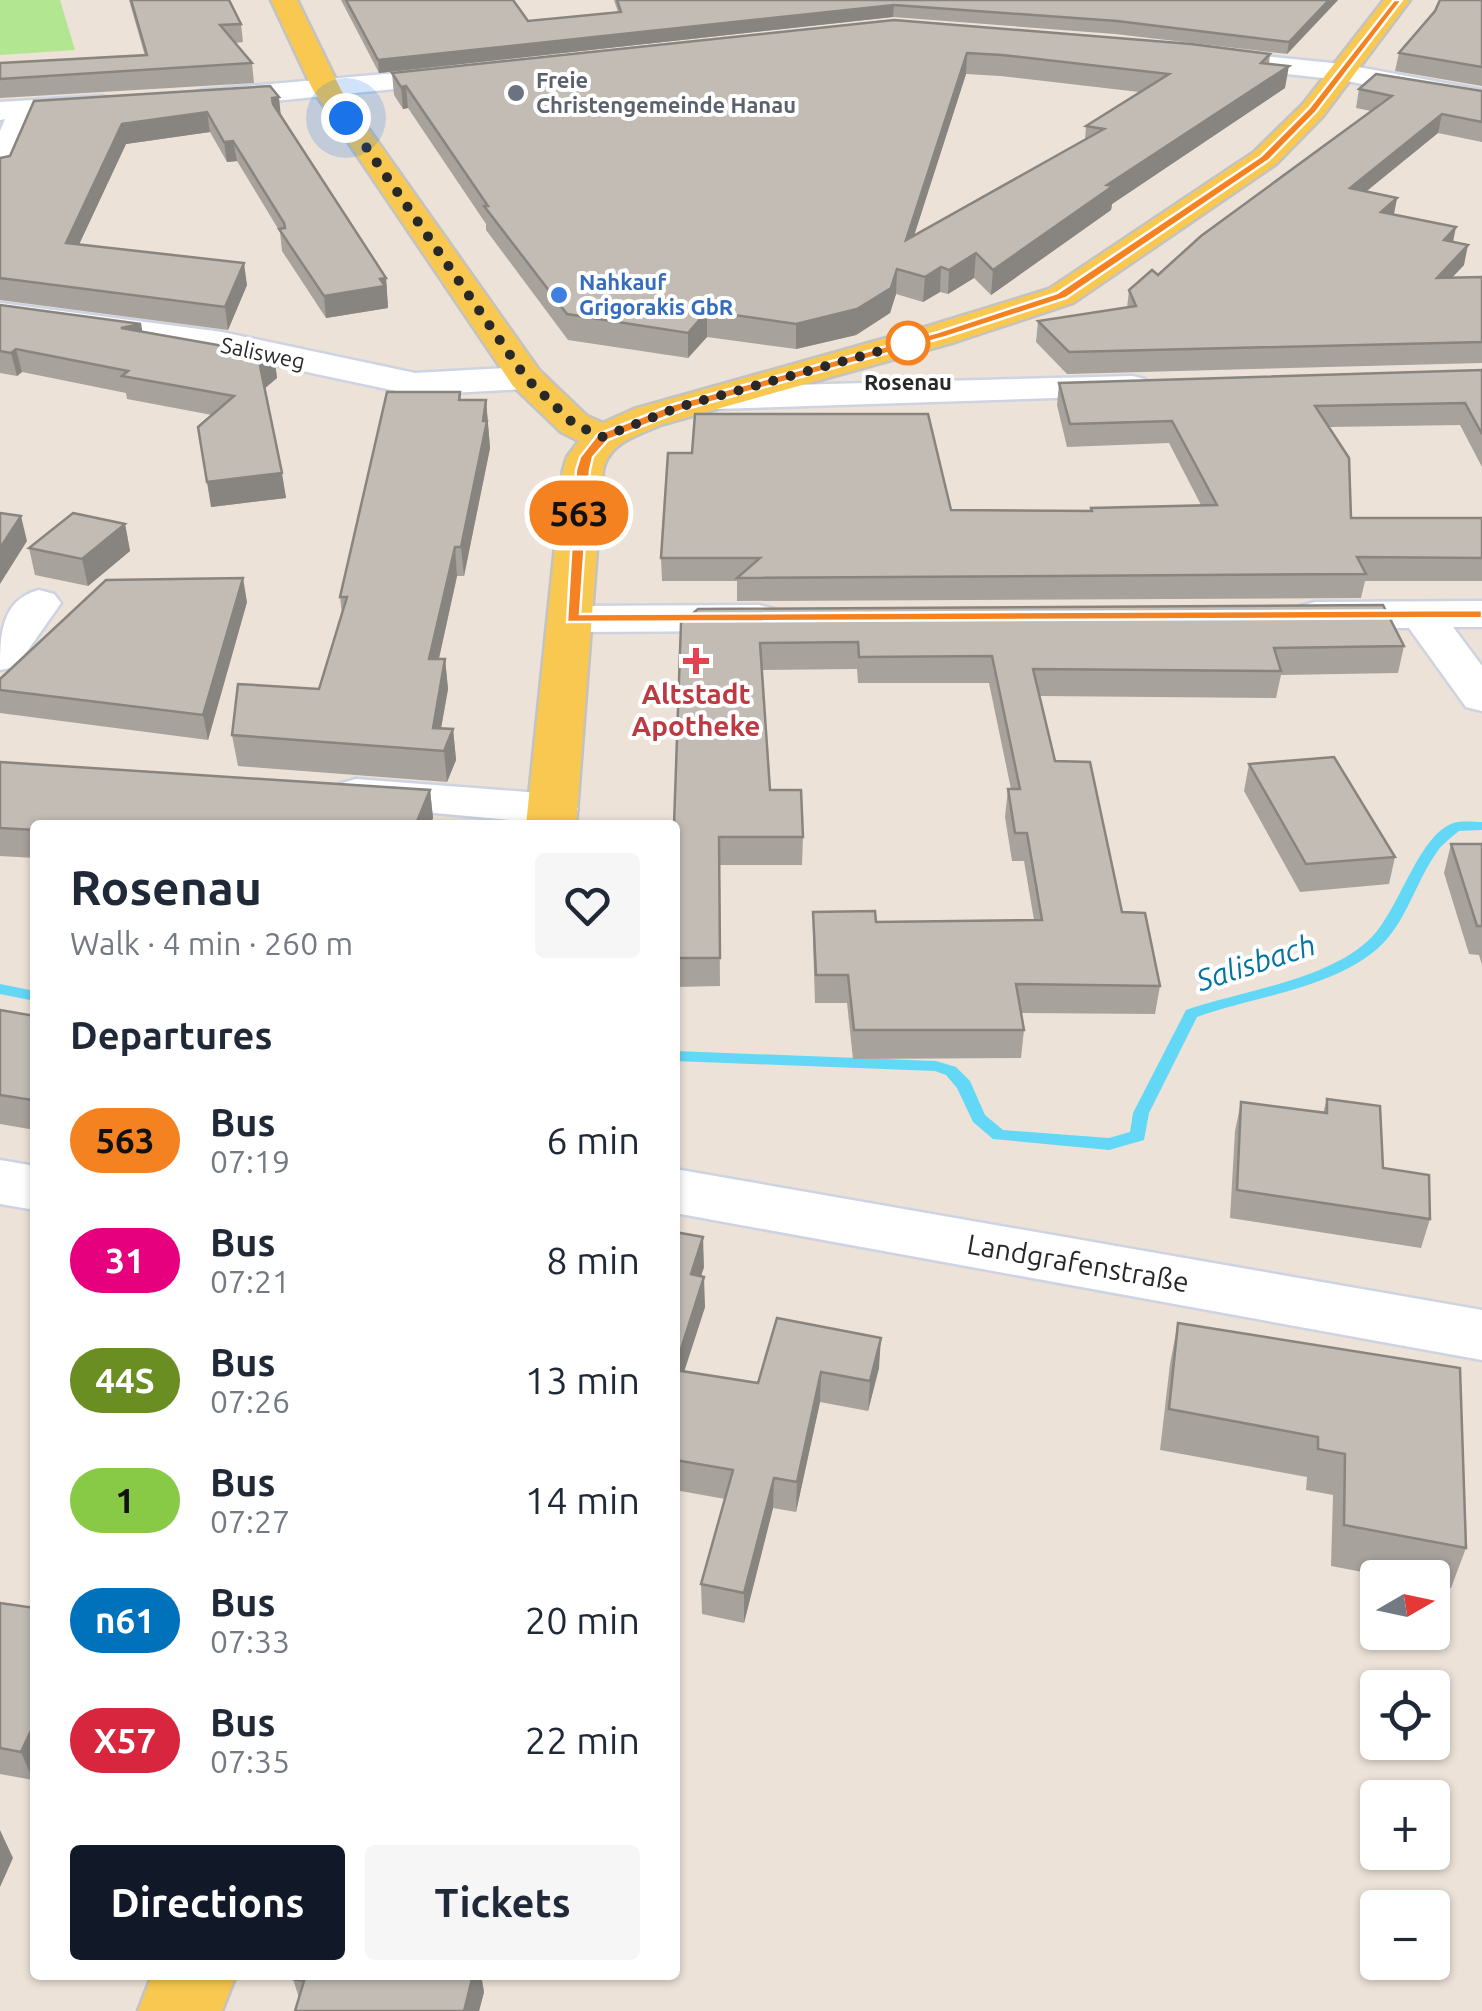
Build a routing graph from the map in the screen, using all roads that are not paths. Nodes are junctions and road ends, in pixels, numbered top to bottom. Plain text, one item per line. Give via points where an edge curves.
1 (284, 0) edge
2 (1397, 0) edge
3 (1185, 56) edge
4 (500, 71) edge
5 (1342, 72) junction
6 (327, 90) junction
7 (1482, 99) edge
8 (178, 100) edge
9 (139, 102) edge
10 (11, 110) edge
11 (0, 168) edge
12 (0, 313) edge
13 (526, 378) junction
14 (1167, 386) edge
15 (715, 398) junction
16 (603, 437) junction
17 (39, 603) dead end
18 (1421, 614) junction
19 (1482, 614) edge
20 (1282, 615) edge
21 (806, 618) edge
22 (572, 619) junction
23 (0, 657) edge
24 (1482, 698) edge
25 (316, 791) edge
26 (552, 817) edge
27 (0, 1182) edge
28 (30, 1187) edge
29 (680, 1191) edge
30 (1482, 1335) edge
31 (192, 1980) edge
32 (180, 2011) edge

1 - 6 main road
2 - 5 main road
3 - 5 street
4 - 6 street
5 - 7 street
5 - 15 main road via 1265,158 1061,296
6 - 8 street
6 - 13 main road
9 - 10 street
10 - 11 street
12 - 13 street, Salisweg via 222,343 415,384
13 - 16 main road via 574,424
14 - 15 street
15 - 16 main road
16 - 22 main road via 583,470
17 - 23 street
18 - 19 street
18 - 20 street
18 - 24 street
21 - 22 street
22 - 26 main road
25 - 26 street
27 - 28 street
29 - 30 street, Landgrafenstraße
31 - 32 main road

